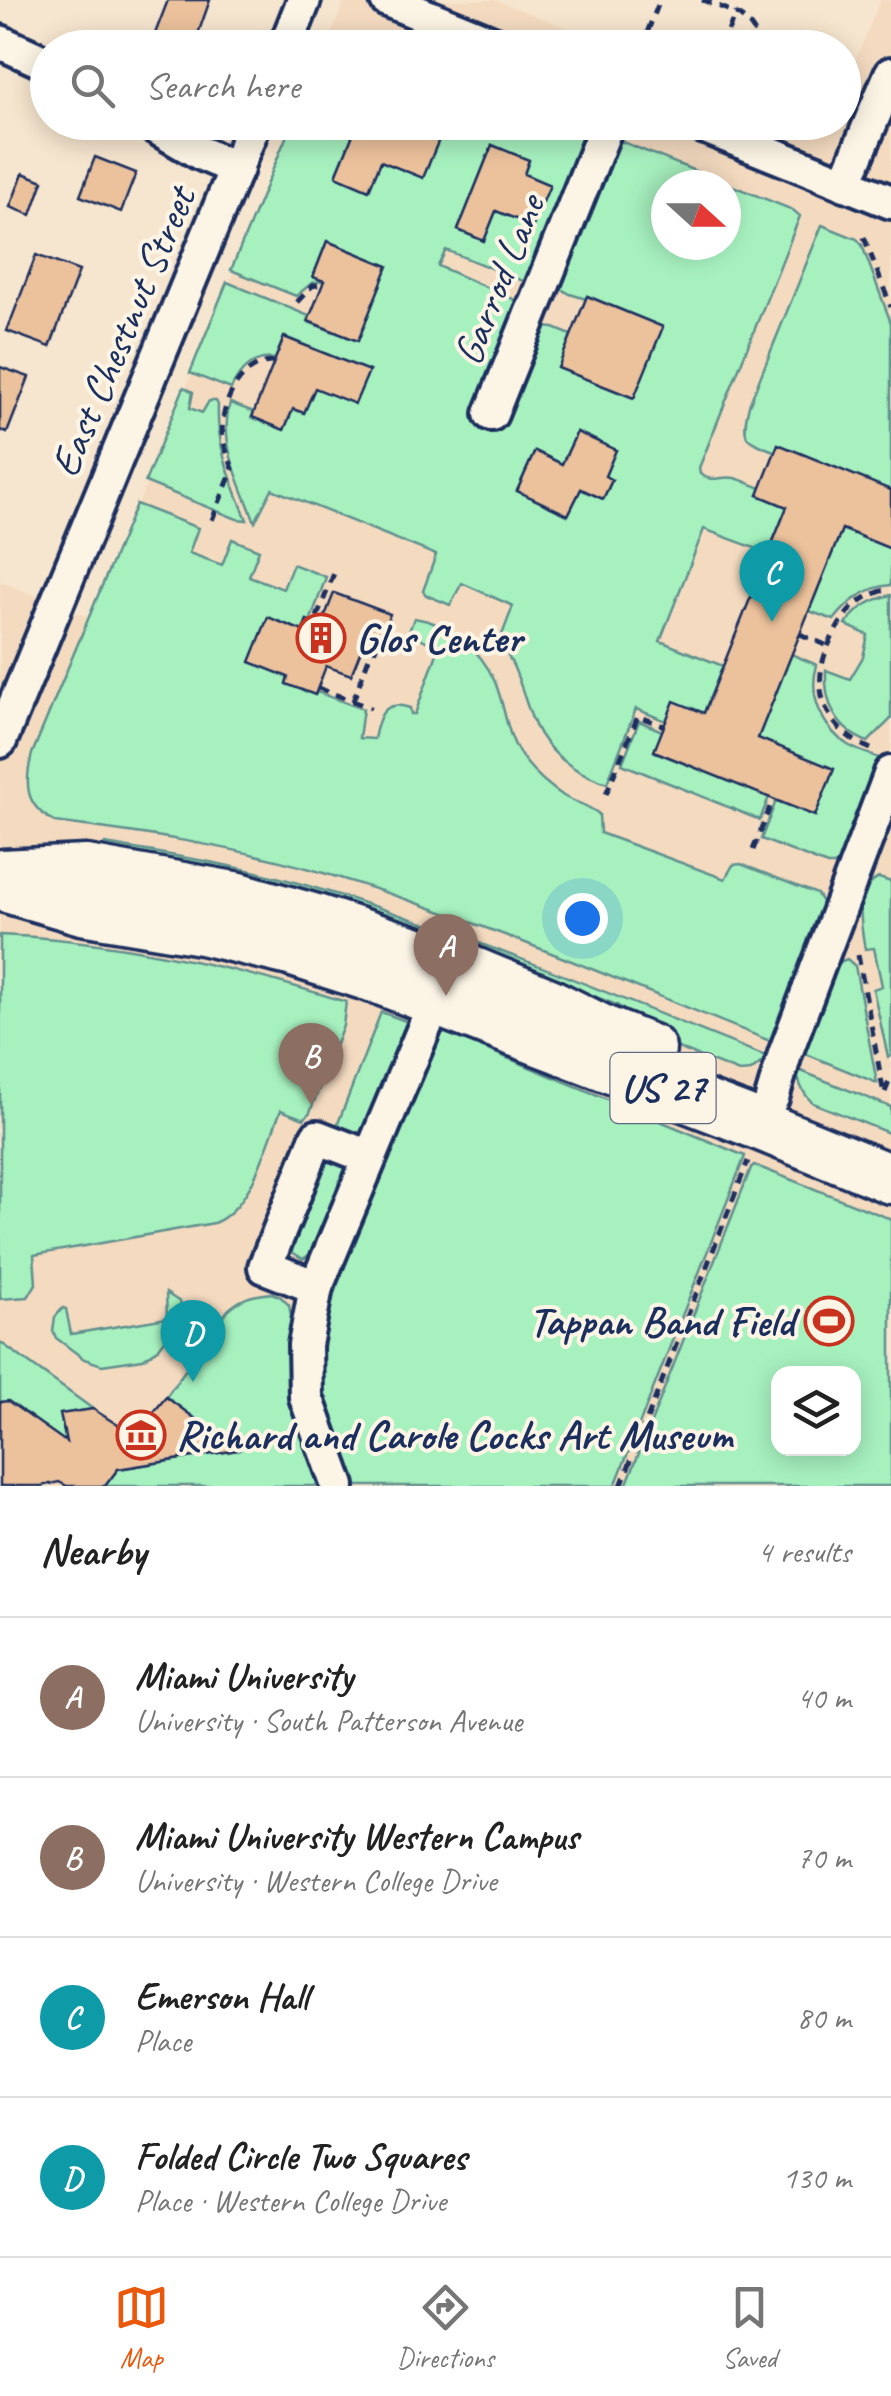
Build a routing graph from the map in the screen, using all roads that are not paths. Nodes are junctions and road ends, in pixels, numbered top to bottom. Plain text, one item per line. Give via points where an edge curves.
1 (304, 0) edge
2 (387, 0) edge
3 (292, 30) edge
4 (461, 30) edge
5 (0, 42) edge
6 (30, 56) edge
7 (891, 74) edge
8 (178, 140) edge
9 (248, 140) edge
10 (601, 140) edge
11 (737, 140) edge
12 (237, 168) junction
13 (846, 184) junction
14 (891, 202) edge
15 (491, 414) dead end
16 (0, 741) edge
17 (882, 761) edge
18 (0, 874) edge
19 (0, 886) edge
20 (443, 981) junction
21 (772, 1098) junction
22 (891, 1146) edge
23 (369, 1157) junction
24 (891, 1179) edge
25 (316, 1287) junction
26 (338, 1486) edge

1 - 3 street
2 - 4 street
5 - 6 street
7 - 13 street
8 - 12 street
9 - 12 street, East Chestnut Street
10 - 15 street, Garrod Lane
11 - 13 street
12 - 16 street, East Chestnut Street
13 - 14 street
17 - 21 street via 846,895
18 - 20 highway, US 27 via 86,870 220,893 316,918
19 - 20 highway, US 27 via 82,910
20 - 21 highway, US 27 via 548,1003
20 - 23 street
20 - 24 highway, US 27
21 - 22 highway, US 27
23 - 25 street
23 - 25 street via 317,1138 265,1267
25 - 26 street via 305,1345 306,1397

